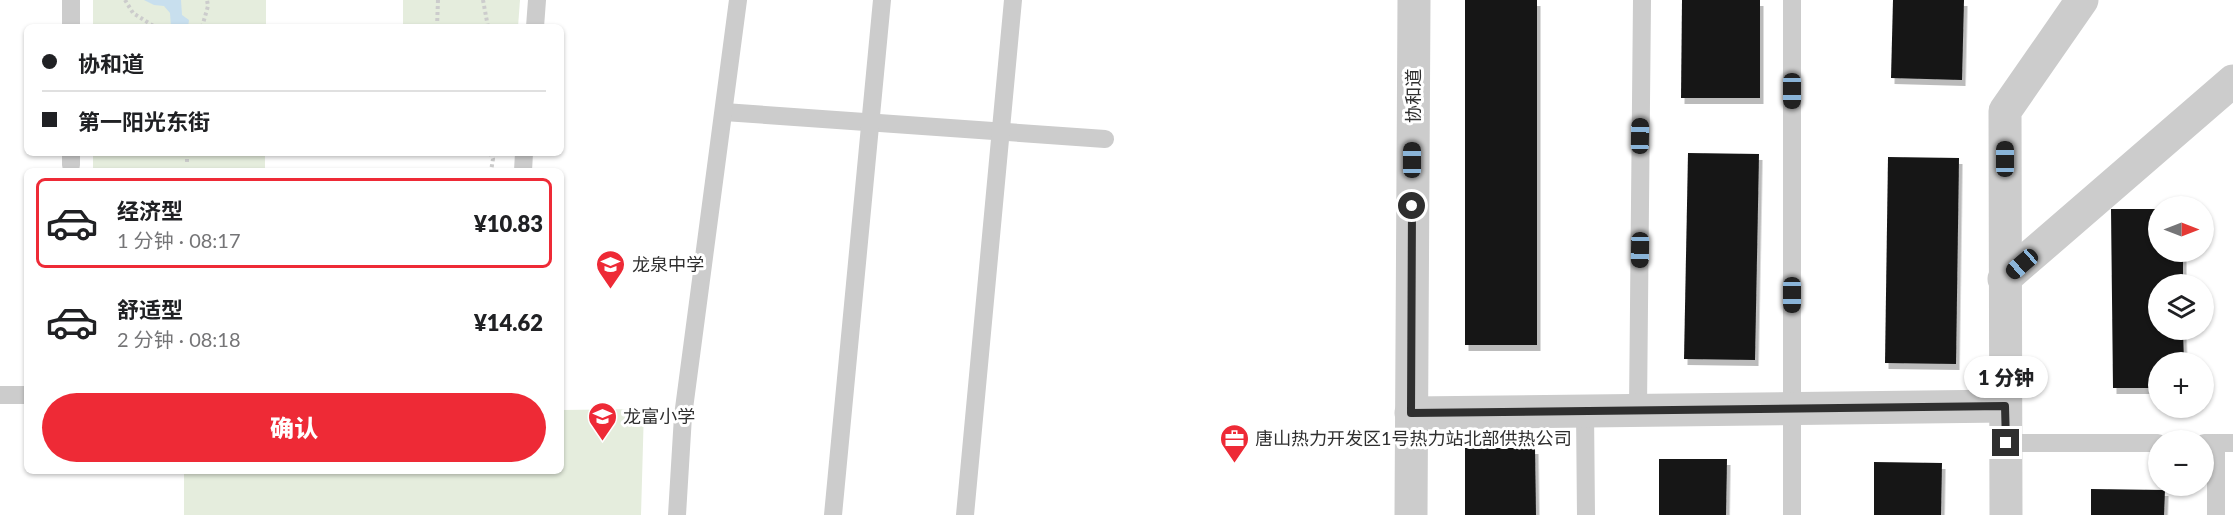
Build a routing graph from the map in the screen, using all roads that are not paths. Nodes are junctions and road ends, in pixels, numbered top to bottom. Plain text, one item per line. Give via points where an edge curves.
1 (71, 0) edge
2 (537, 0) edge
3 (738, 0) edge
4 (882, 0) edge
5 (1013, 0) edge
6 (1414, 0) edge
7 (1642, 0) edge
8 (1792, 0) edge
9 (2082, 0) edge
10 (71, 24) edge
11 (535, 24) edge
12 (2233, 81) edge
13 (724, 112) junction
14 (870, 123) junction
15 (1000, 132) junction
16 (1105, 139) dead end
17 (2004, 279) junction
18 (24, 394) edge
19 (0, 395) edge
20 (2005, 406) junction
21 (1792, 408) junction
22 (1638, 410) junction
23 (1586, 411) junction
24 (1411, 413) junction
25 (2006, 443) junction
26 (2148, 443) edge
27 (2218, 443) edge
28 (677, 515) edge
29 (833, 515) edge
30 (965, 515) edge
31 (1411, 515) edge
32 (1586, 515) edge
33 (1792, 515) edge
34 (2006, 515) edge
35 (2216, 515) edge

1 - 10 lane
2 - 11 lane
3 - 13 lane
4 - 14 lane
5 - 15 lane
6 - 24 street, 协和道
7 - 22 lane
8 - 21 lane
9 - 17 street via 2005,111
12 - 17 street
13 - 14 lane
13 - 28 lane via 683,416
14 - 15 lane
14 - 29 lane
15 - 16 lane
15 - 30 lane
17 - 20 street
18 - 19 lane
20 - 21 street
20 - 25 street
21 - 22 street
21 - 33 lane
22 - 23 street
23 - 24 street
23 - 32 lane
24 - 31 street, 协和道
25 - 26 lane
25 - 34 street
27 - 35 lane

